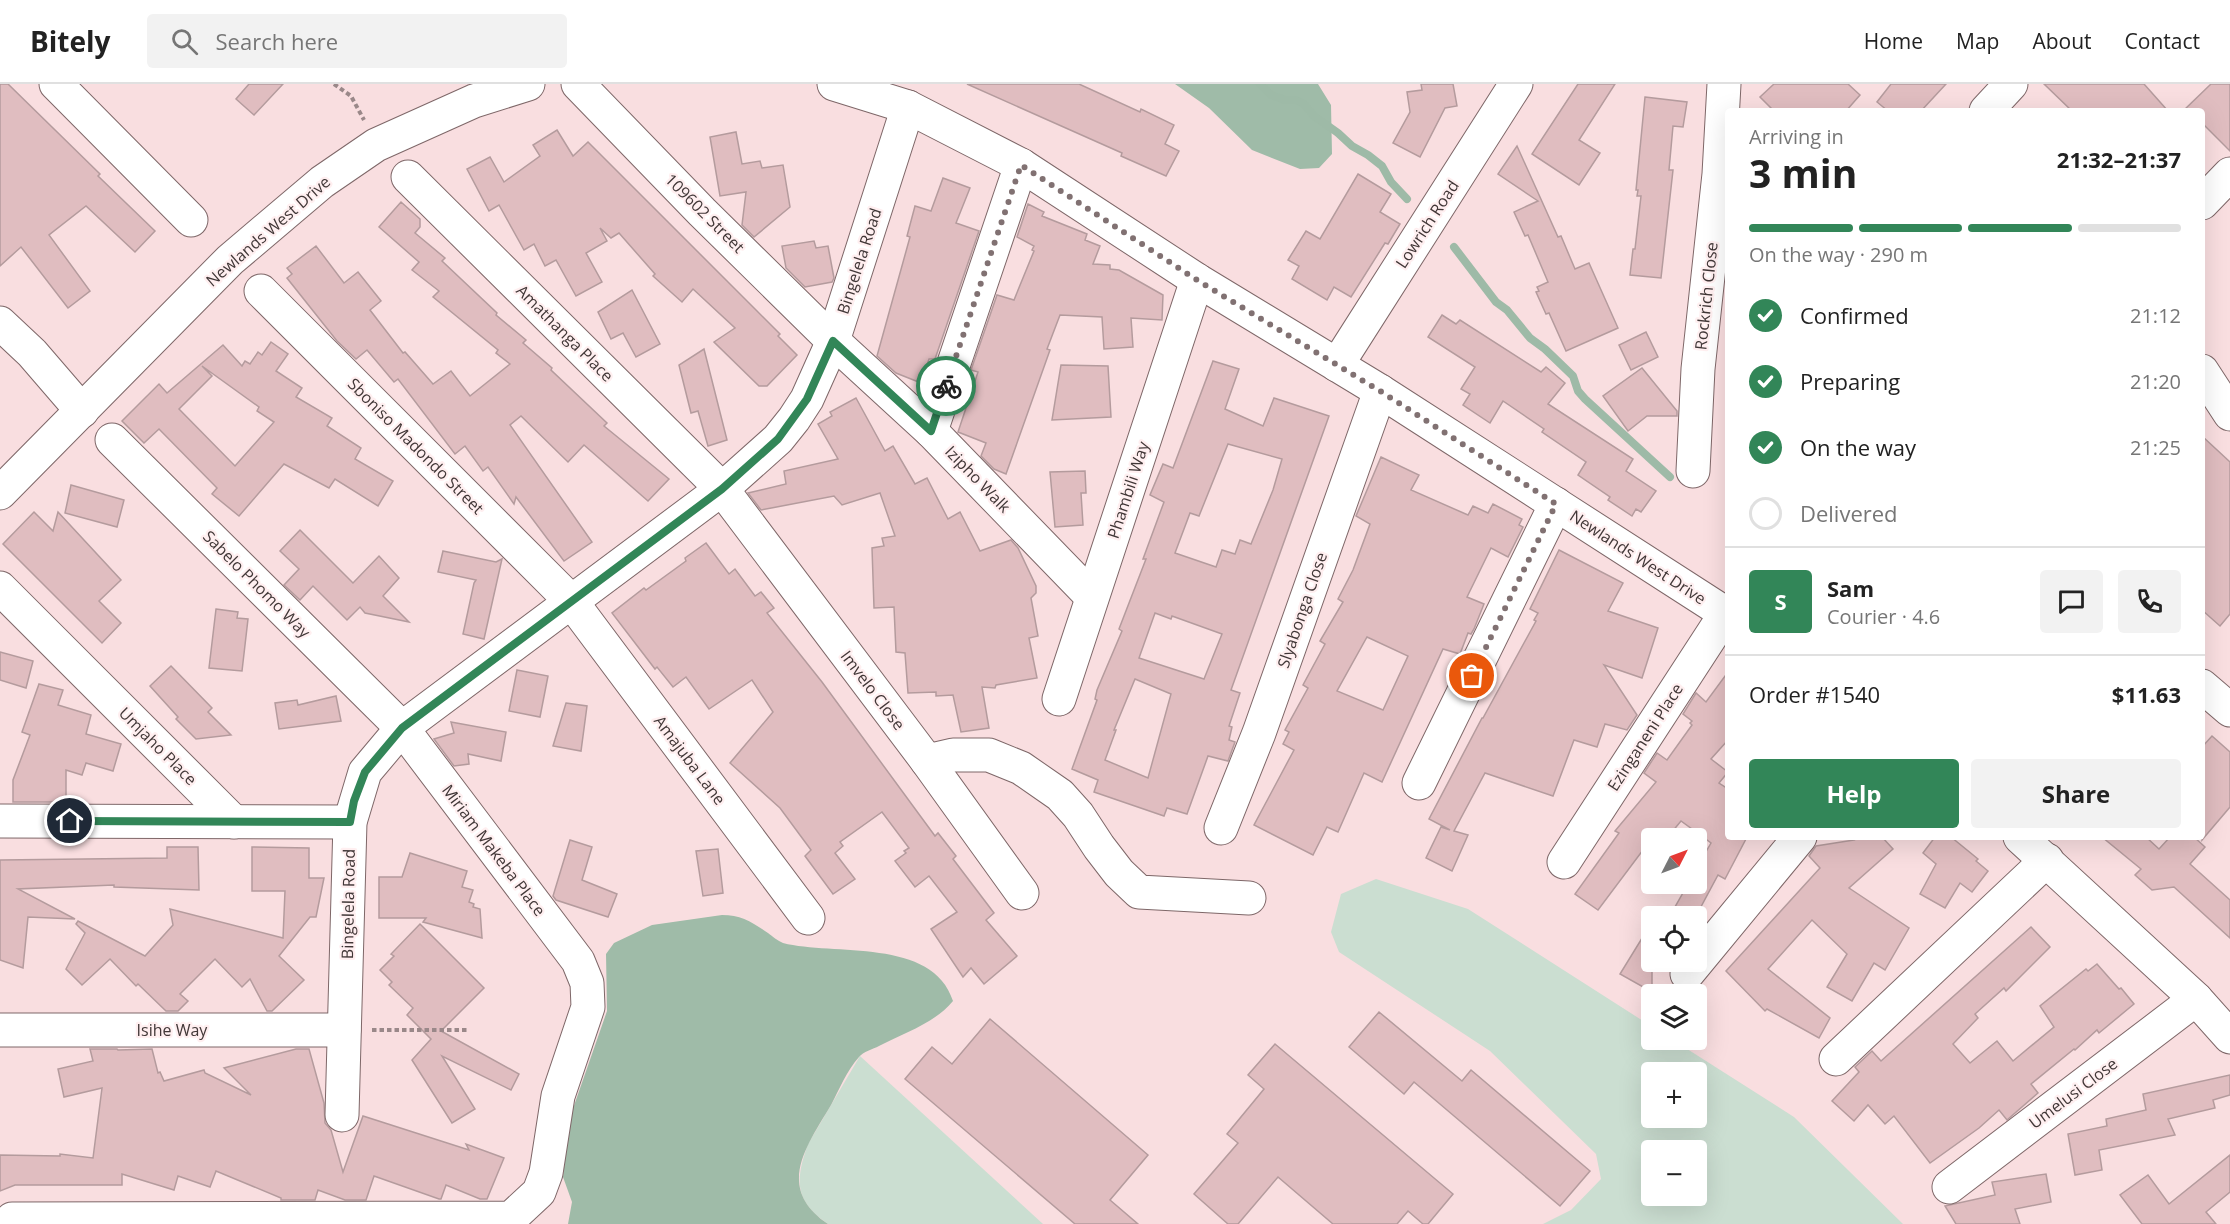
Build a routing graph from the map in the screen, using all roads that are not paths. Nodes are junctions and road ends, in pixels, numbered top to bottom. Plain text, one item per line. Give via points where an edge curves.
1 (56, 84) edge
2 (528, 84) edge
3 (578, 84) edge
4 (834, 84) edge
5 (1516, 84) edge
6 (1724, 84) edge
7 (2012, 84) edge
8 (900, 98) edge
9 (1989, 108) edge
10 (1021, 165) junction
11 (2230, 174) edge
12 (408, 177) dead end
13 (2205, 200) edge
14 (191, 220) dead end
15 (1197, 280) junction
16 (261, 291) dead end
17 (0, 323) edge
18 (833, 341) junction
19 (1337, 365) junction
20 (2205, 376) edge
21 (1380, 391) junction
22 (82, 411) junction
23 (2230, 414) edge
24 (931, 431) junction
25 (112, 440) dead end
26 (1693, 471) dead end
27 (722, 489) junction
28 (0, 493) edge
29 (1556, 504) junction
30 (0, 588) edge
31 (1092, 597) junction
32 (572, 601) junction
33 (1725, 613) edge
34 (1725, 617) edge
35 (2205, 689) edge
36 (1059, 699) dead end
37 (2230, 710) edge
38 (402, 728) junction
39 (927, 761) junction
40 (1419, 783) dead end
41 (0, 821) edge
42 (234, 822) junction
43 (350, 822) junction
44 (1221, 828) dead end
45 (1798, 840) edge
46 (2024, 840) edge
47 (2047, 860) junction
48 (1564, 862) dead end
49 (1022, 893) dead end
50 (1249, 898) dead end
51 (808, 918) dead end
52 (1688, 974) dead end
53 (2196, 999) junction
54 (0, 1030) edge
55 (344, 1030) junction
56 (2230, 1037) edge
57 (1836, 1059) dead end
58 (342, 1114) dead end
59 (1949, 1187) dead end
60 (12, 1219) dead end

1 - 14 street
2 - 22 street, Newlands West Drive via 474,101 376,145 322,182 230,260
3 - 18 street, 109602 Street
4 - 8 street, Newlands West Drive
5 - 19 street, Lowrich Road
6 - 26 street, Rockrich Close via 1719,174 1698,369
7 - 9 street
8 - 10 street, Newlands West Drive
8 - 18 street, Bingelela Road
10 - 15 street, Newlands West Drive
10 - 24 street
11 - 13 street
12 - 27 street, Amathanga Place
15 - 19 street, Newlands West Drive
15 - 31 street, Phambili Way
16 - 32 street, Sboniso Madondo Street
17 - 22 street
18 - 24 street, Izipho Walk
18 - 27 street, Bingelela Road via 794,419 778,439
19 - 21 street, Newlands West Drive
20 - 23 street
21 - 29 street, Newlands West Drive
21 - 44 street, Slyabonga Close via 1259,733
22 - 28 street, Newlands West Drive
24 - 31 street, Izipho Walk
25 - 38 street, Sabelo Phomo Way
27 - 32 street, Bingelela Road
27 - 39 street, Imvelo Close
29 - 33 street, Newlands West Drive
29 - 40 street
30 - 42 street, Umjaho Place
31 - 36 street, Phambili Way
32 - 38 street, Bingelela Road
32 - 51 street, Amajuba Lane
34 - 48 street, Ezinganeni Place
35 - 37 street
38 - 43 street, Bingelela Road via 365,772
38 - 60 street, Miriam Makeba Place via 584,972 588,1007 558,1096 546,1173 539,1192 511,1218
39 - 49 street, Imvelo Close
39 - 50 street via 953,755 989,755 1021,768 1066,801 1099,848 1138,891
41 - 42 street
42 - 43 street
43 - 55 street, Bingelela Road
45 - 52 street
46 - 47 street
47 - 53 street
47 - 57 street
53 - 56 street
53 - 59 street, Umelusi Close
54 - 55 street, Isihe Way
55 - 58 street, Bingelela Road

